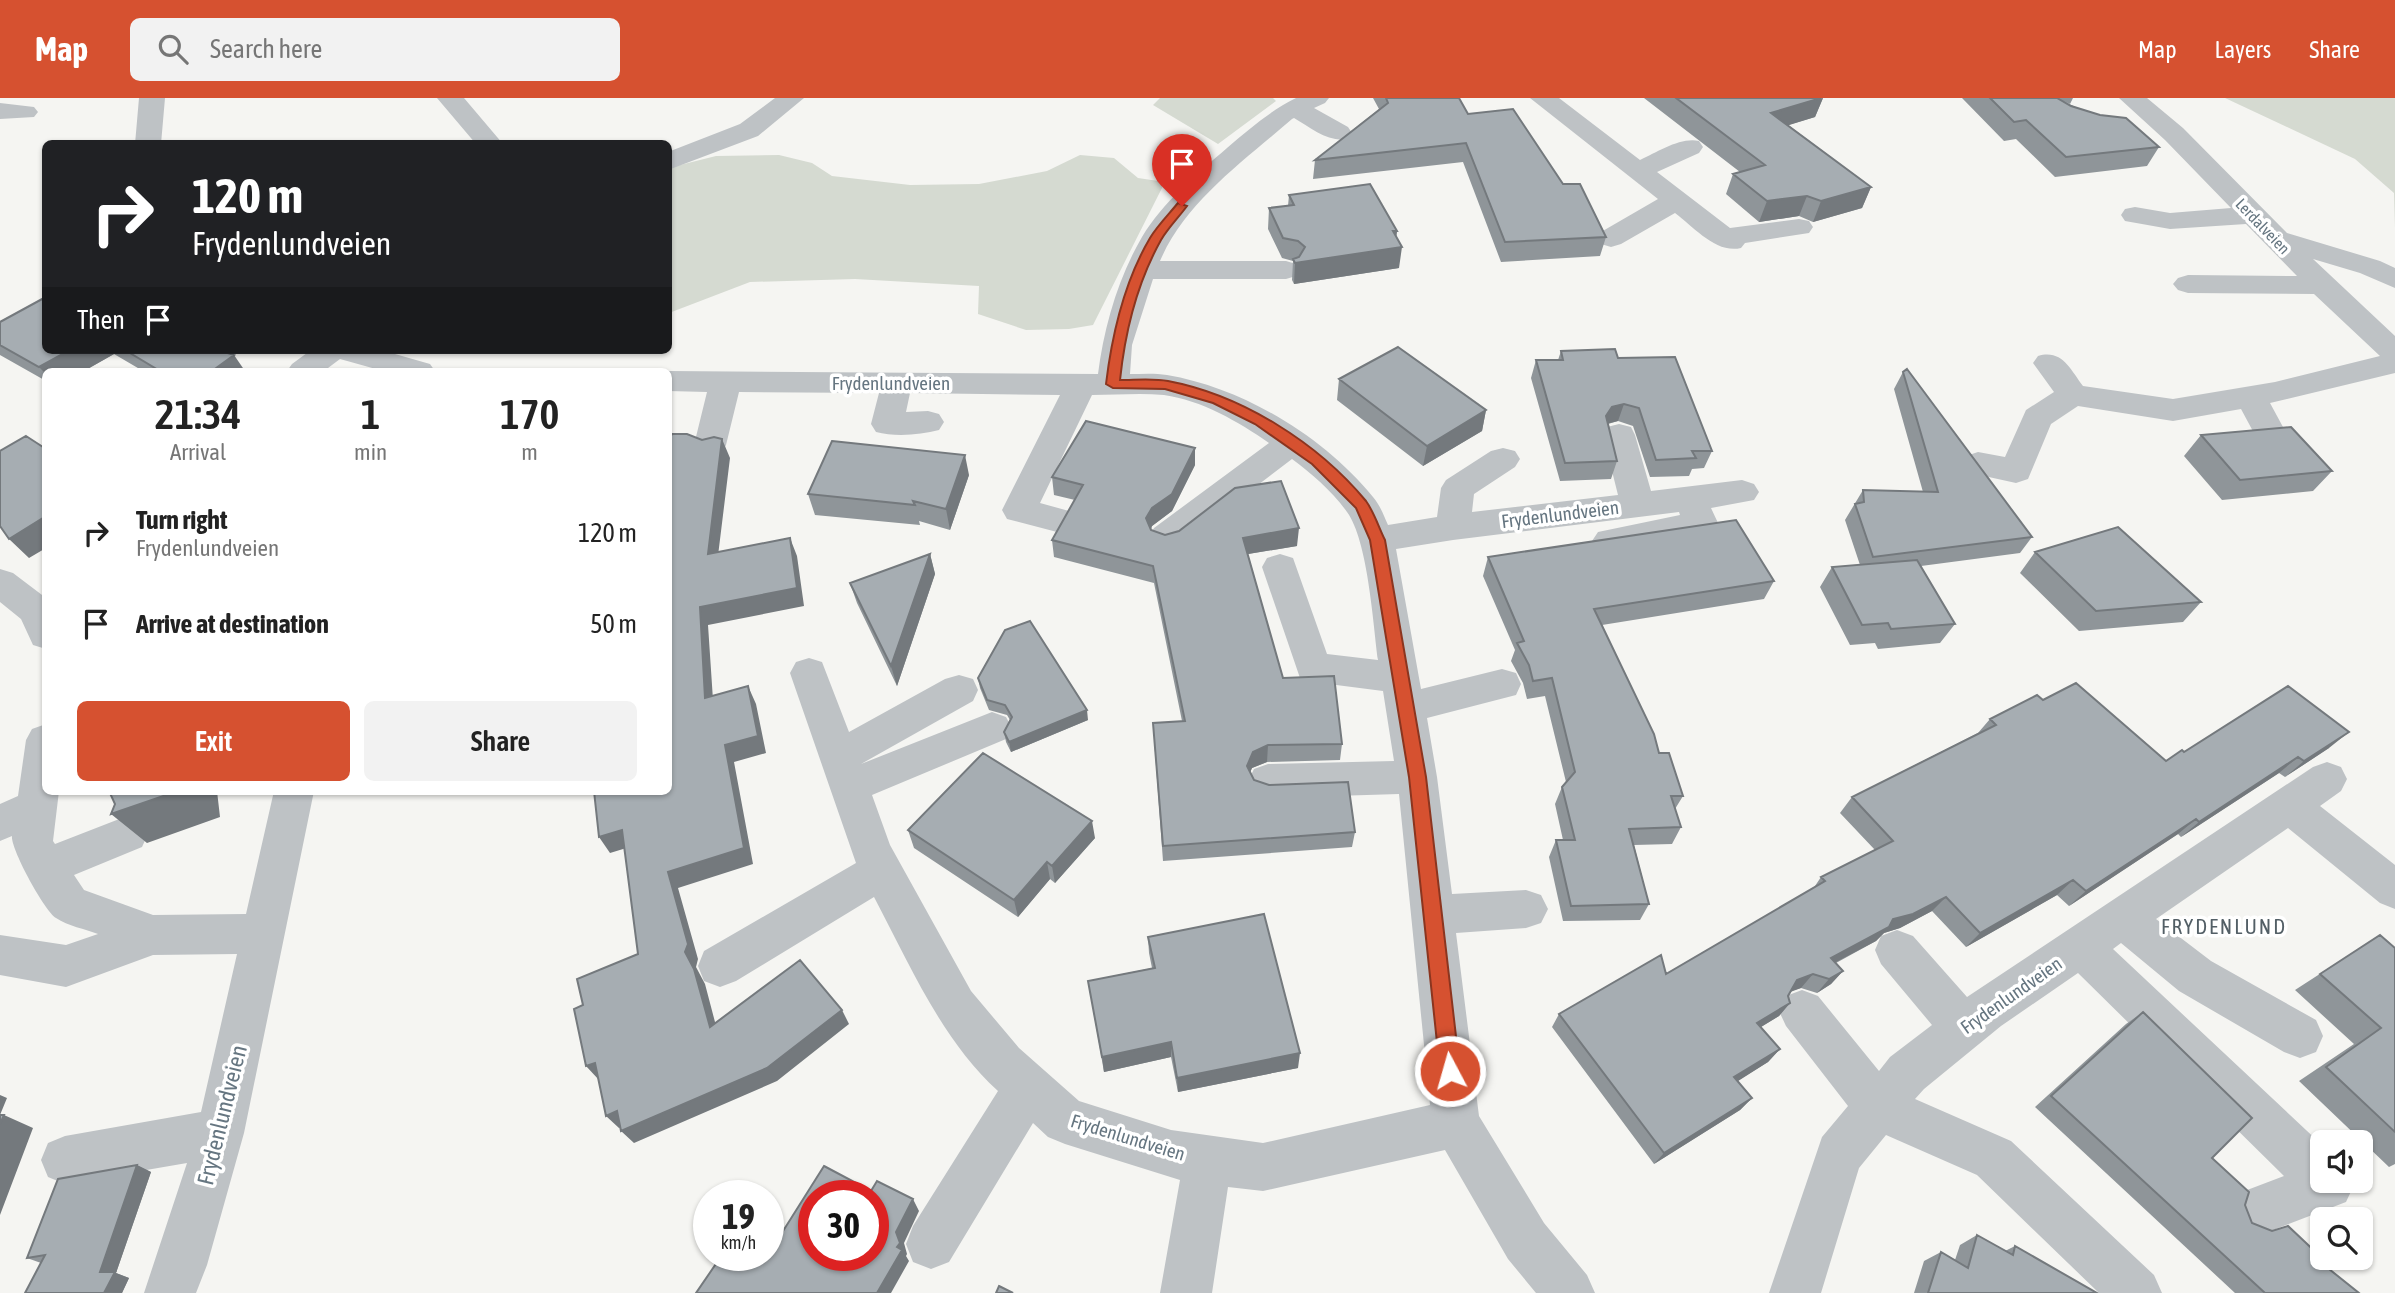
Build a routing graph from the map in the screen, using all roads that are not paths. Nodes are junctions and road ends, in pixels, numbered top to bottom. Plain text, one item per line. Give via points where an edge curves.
1 (152, 98) edge
2 (450, 98) edge
3 (791, 98) edge
4 (2132, 98) edge
5 (1305, 103) edge
6 (1562, 104) edge
7 (2138, 131) edge
8 (1339, 133) dead end
9 (2174, 134) junction
10 (148, 140) edge
11 (487, 140) edge
12 (1690, 147) dead end
13 (672, 160) edge
14 (1639, 170) junction
15 (1677, 200) junction
16 (2135, 215) dead end
17 (2253, 215) junction
18 (1799, 228) dead end
19 (1611, 238) dead end
20 (2274, 238) junction
21 (1142, 270) junction
22 (1286, 270) dead end
23 (2395, 279) edge
24 (2189, 284) dead end
25 (2322, 285) junction
26 (2395, 353) edge
27 (326, 354) edge
28 (359, 354) edge
29 (2049, 362) dead end
30 (2395, 363) edge
31 (307, 368) edge
32 (408, 368) edge
33 (672, 381) edge
34 (726, 381) junction
35 (897, 383) junction
36 (1097, 384) junction
37 (2073, 395) junction
38 (2250, 396) junction
39 (2173, 410) junction
40 (928, 422) dead end
41 (2267, 427) edge
42 (2201, 434) edge
43 (1619, 435) dead end
44 (1291, 443) junction
45 (710, 445) edge
46 (1503, 459) dead end
47 (1978, 464) edge
48 (1742, 492) dead end
49 (1690, 498) junction
50 (1636, 504) junction
51 (1057, 520) dead end
52 (1453, 527) junction
53 (1166, 537) edge
54 (1377, 540) junction
55 (1610, 541) edge
56 (1280, 567) dead end
57 (0, 582) edge
58 (42, 623) edge
59 (809, 673) dead end
60 (1502, 684) dead end
61 (958, 690) dead end
62 (1404, 693) junction
63 (992, 728) dead end
64 (42, 751) edge
65 (844, 772) junction
66 (1418, 777) junction
67 (2327, 779) dead end
68 (1268, 781) edge
69 (293, 795) edge
70 (2289, 805) junction
71 (18, 815) edge
72 (127, 834) edge
73 (46, 867) junction
74 (882, 870) junction
75 (2395, 890) edge
76 (1526, 909) dead end
77 (1433, 915) junction
78 (2122, 918) junction
79 (263, 934) junction
80 (153, 935) junction
81 (2080, 946) junction
82 (1897, 950) dead end
83 (0, 955) edge
84 (720, 966) dead end
85 (1802, 1011) dead end
86 (1964, 1028) junction
87 (2300, 1036) dead end
88 (1028, 1087) junction
89 (1878, 1107) junction
90 (1456, 1123) junction
91 (220, 1133) junction
92 (1208, 1159) junction
93 (65, 1160) dead end
94 (2310, 1167) edge
95 (2310, 1192) edge
96 (2252, 1213) edge
97 (931, 1244) dead end
98 (1562, 1290) edge
99 (170, 1293) edge
100 (1186, 1293) edge
101 (1795, 1293) edge
102 (2136, 1293) edge

1 - 10 street
2 - 11 street
3 - 13 street via 749,130
4 - 9 street, Lerdalveien
5 - 8 street
5 - 21 street via 1283,114 1195,190 1156,238
6 - 14 street
7 - 9 street
9 - 17 street, Lerdalveien
12 - 14 street
14 - 15 street
15 - 18 street via 1728,240
15 - 19 street
16 - 17 street via 2170,221
17 - 20 street, Lerdalveien
20 - 23 street
20 - 25 street, Lerdalveien
21 - 22 street
21 - 36 street via 1117,345
24 - 25 street
25 - 26 street, Lerdalveien
27 - 31 street
28 - 32 street
29 - 37 street
30 - 38 street
33 - 34 street, Frydenlundveien
34 - 35 street, Frydenlundveien
34 - 45 street
35 - 36 street, Frydenlundveien
35 - 40 street via 887,424
36 - 44 street, Frydenlundveien via 1166,385 1217,400
36 - 51 street via 1019,510
37 - 39 street
37 - 47 street via 2037,418 2016,471
38 - 39 street
38 - 41 street
39 - 42 street
43 - 50 street
44 - 53 street
44 - 54 street, Frydenlundveien via 1317,461 1362,506
46 - 52 street via 1458,488
48 - 49 street, Frydenlundveien
49 - 50 street, Frydenlundveien
49 - 55 street via 1701,523
50 - 52 street, Frydenlundveien
52 - 54 street, Frydenlundveien
54 - 62 street, Frydenlundveien
56 - 62 street via 1313,667
57 - 58 street via 36,611
59 - 65 street, Frydenlundveien
60 - 62 street
61 - 65 street
62 - 66 street, Frydenlundveien
63 - 65 street
64 - 71 street
65 - 74 street, Frydenlundveien
66 - 68 street
66 - 77 street, Frydenlundveien
67 - 70 street, Frydenlundveien
69 - 79 street, Frydenlundveien
70 - 75 street
70 - 78 street, Frydenlundveien
71 - 73 street
72 - 73 street
73 - 80 street via 69,904
74 - 84 street
74 - 88 street, Frydenlundveien via 955,1006 1002,1065
76 - 77 street
77 - 90 street, Frydenlundveien
78 - 81 street, Frydenlundveien
78 - 87 street via 2195,976
79 - 80 street
79 - 91 street, Frydenlundveien
80 - 83 street via 66,966
81 - 86 street, Frydenlundveien
81 - 94 street
82 - 86 street
85 - 89 street
86 - 89 street, Frydenlundveien via 1907,1073
88 - 92 street, Frydenlundveien via 1065,1120 1171,1154
88 - 97 street
89 - 101 street, Frydenlundveien via 1839,1154
89 - 102 street via 1994,1157
90 - 92 street, Frydenlundveien via 1263,1167
90 - 98 street, Frydenlundveien via 1526,1241
91 - 93 street
91 - 99 street, Frydenlundveien
92 - 100 street
95 - 96 street

